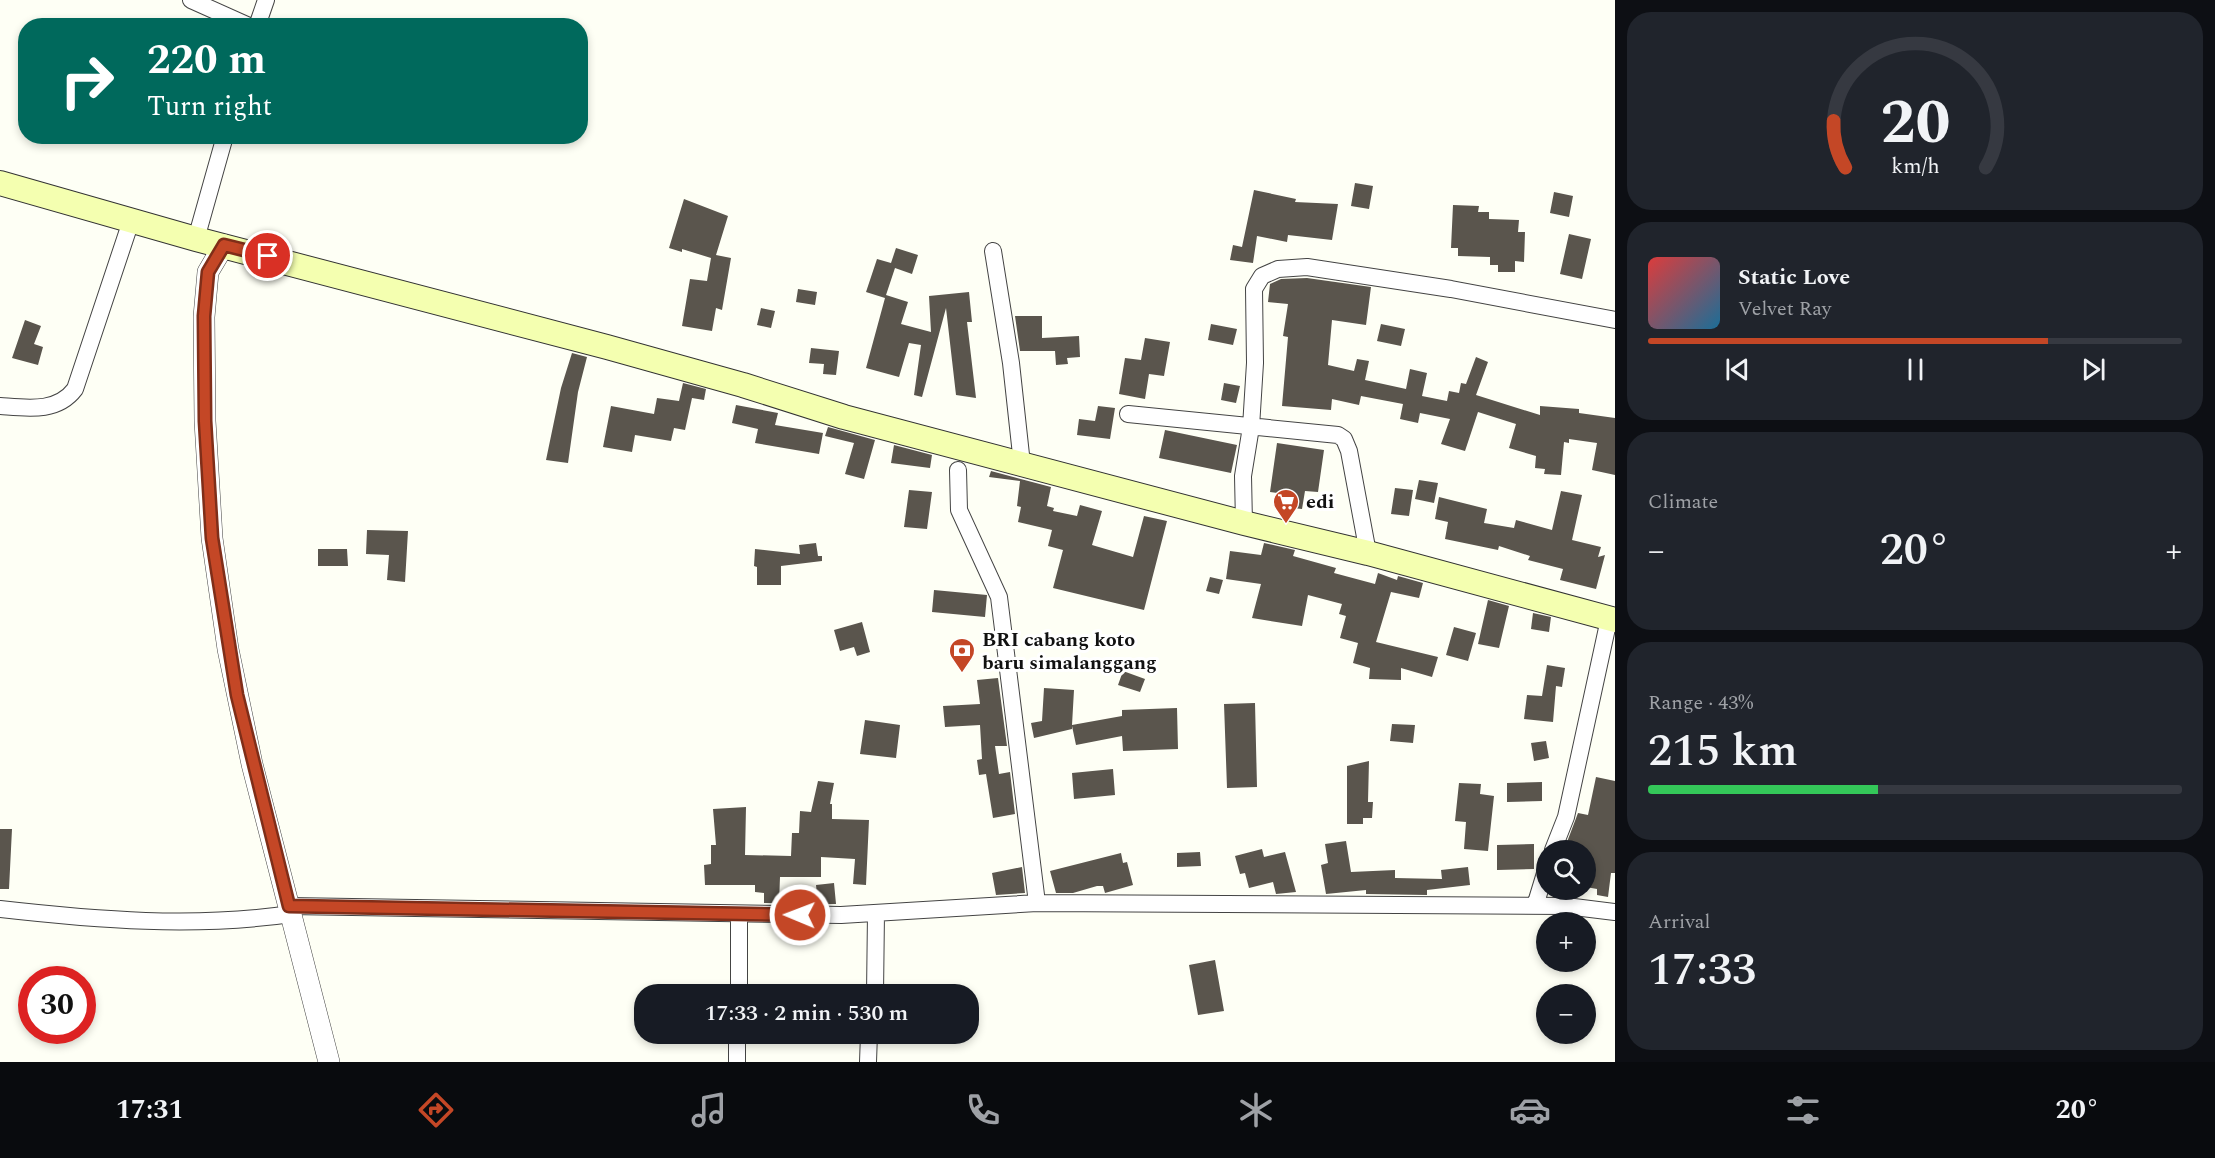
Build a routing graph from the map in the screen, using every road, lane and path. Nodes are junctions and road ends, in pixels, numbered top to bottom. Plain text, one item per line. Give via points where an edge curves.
1 (191, 0) edge
2 (266, 0) edge
3 (231, 18) edge
4 (260, 18) edge
5 (223, 144) edge
6 (0, 183) edge
7 (131, 221) junction
8 (196, 239) junction
9 (224, 245) junction
10 (993, 251) dead end
11 (1615, 320) edge
12 (0, 406) edge
13 (1128, 414) dead end
14 (1251, 427) junction
15 (964, 462) junction
16 (1022, 464) junction
17 (1244, 523) junction
18 (1368, 553) junction
19 (1612, 620) edge
20 (1558, 840) edge
21 (1537, 900) edge
22 (1037, 903) junction
23 (1535, 906) junction
24 (0, 909) edge
25 (290, 910) junction
26 (1615, 912) edge
27 (876, 913) junction
28 (739, 914) junction
29 (739, 984) edge
30 (875, 984) edge
31 (737, 1044) edge
32 (869, 1044) edge
33 (329, 1062) edge
34 (737, 1062) edge
35 (868, 1062) edge

1 - 3 street
2 - 4 street
5 - 8 street
6 - 7 main road
7 - 8 main road
7 - 12 street via 83,371 71,394 53,406
8 - 9 main road
9 - 15 main road via 607,347
9 - 25 street via 208,272 204,316 212,538 237,695
10 - 16 street
11 - 14 street via 1451,289 1318,269 1278,269 1262,276 1254,289
13 - 14 street
14 - 17 street via 1243,476
14 - 18 street via 1330,432 1344,439
15 - 16 main road
15 - 22 street via 959,510 999,597
16 - 17 main road
17 - 18 main road
18 - 19 main road
19 - 20 street
21 - 23 street
22 - 23 street
22 - 27 street
23 - 26 street
24 - 25 street via 210,923
25 - 28 street
25 - 33 street
27 - 28 street
27 - 30 street
28 - 29 street
31 - 34 street
32 - 35 street

